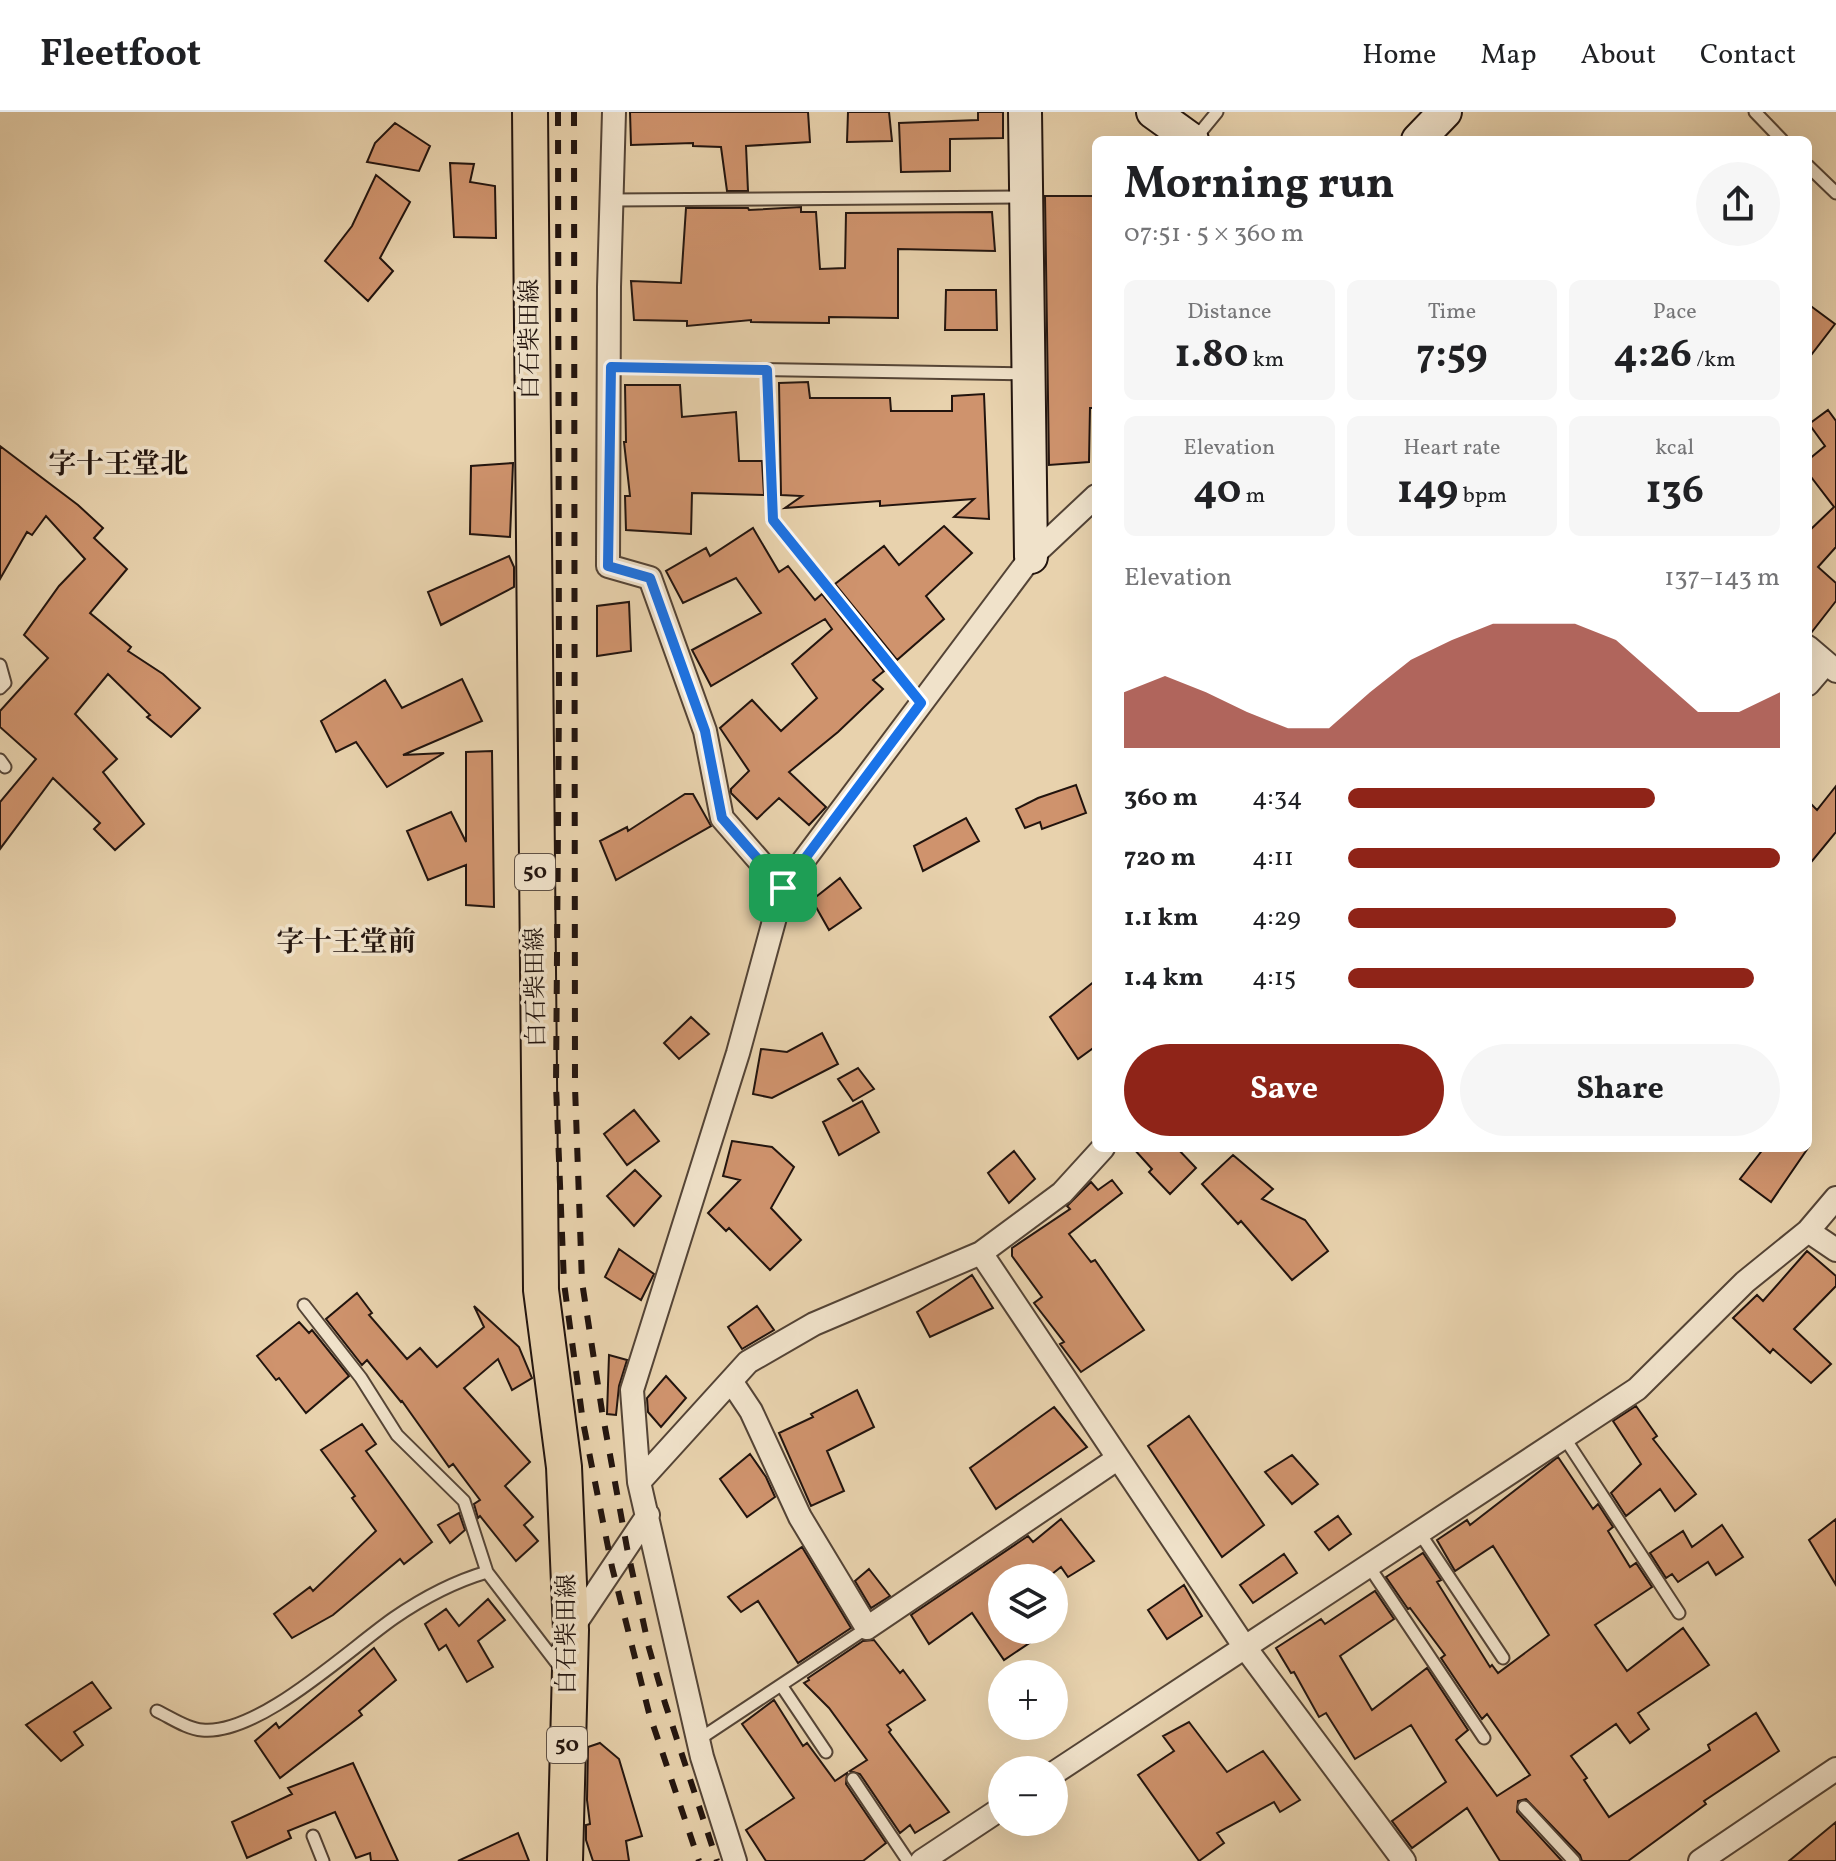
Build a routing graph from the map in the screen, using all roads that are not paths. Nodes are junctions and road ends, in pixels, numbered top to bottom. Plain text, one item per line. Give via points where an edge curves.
1 (530, 112) edge
2 (614, 112) edge
3 (1025, 112) edge
4 (1153, 112) edge
5 (1217, 112) edge
6 (1445, 112) edge
7 (1755, 112) edge
8 (1187, 136) edge
9 (1196, 136) edge
10 (1422, 136) edge
11 (1778, 136) edge
12 (1812, 170) edge
13 (1836, 193) edge
14 (1026, 197) junction
15 (612, 200) junction
16 (611, 367) junction
17 (767, 370) junction
18 (1028, 374) junction
19 (1092, 500) edge
20 (1031, 557) junction
21 (1812, 650) edge
22 (1831, 663) edge
23 (0, 665) edge
24 (1812, 680) edge
25 (0, 688) edge
26 (921, 703) junction
27 (783, 888) junction
28 (1099, 1152) edge
29 (1836, 1198) edge
30 (1808, 1231) junction
31 (1836, 1250) edge
32 (981, 1253) junction
33 (304, 1305) dead end
34 (731, 1381) junction
35 (1564, 1437) junction
36 (1117, 1459) junction
37 (639, 1482) junction
38 (648, 1515) junction
39 (1419, 1532) junction
40 (1368, 1565) junction
41 (487, 1572) junction
42 (1679, 1613) dead end
43 (867, 1628) junction
44 (571, 1630) junction
45 (1244, 1646) junction
46 (1503, 1658) dead end
47 (569, 1680) junction
48 (781, 1685) junction
49 (157, 1711) dead end
50 (1484, 1738) dead end
51 (698, 1740) junction
52 (826, 1752) dead end
53 (1068, 1764) edge
54 (1836, 1769) edge
55 (853, 1779) dead end
56 (1524, 1807) dead end
57 (988, 1817) edge
58 (313, 1836) dead end
59 (323, 1861) edge
60 (565, 1861) edge
61 (735, 1861) edge
62 (908, 1861) edge
63 (922, 1861) edge
64 (1404, 1861) edge
65 (1574, 1861) edge
66 (1700, 1861) edge

1 - 44 main road, 白石柴田線 / 50 via 541,1290 564,1467
2 - 15 street
3 - 14 street
4 - 8 street
5 - 9 lane
6 - 10 street
7 - 11 lane
12 - 13 lane
14 - 15 lane
14 - 18 street
15 - 16 street
16 - 17 lane
16 - 27 street via 608,566 650,578 705,731 722,818
17 - 18 lane
17 - 26 lane via 773,520
18 - 20 street
19 - 20 street
20 - 26 street
21 - 22 street
22 - 24 street
23 - 25 lane via 5,683
26 - 27 street
27 - 37 street via 738,1053 632,1390
28 - 32 street via 1062,1193
29 - 30 street
30 - 31 street
30 - 35 street via 1745,1282 1637,1389
32 - 34 street via 814,1324 748,1362
32 - 36 street
33 - 41 lane via 397,1435 464,1501
34 - 37 street
34 - 43 street via 751,1411 800,1517
35 - 39 street
35 - 42 lane
36 - 43 street
36 - 45 street
37 - 38 street
38 - 44 street
38 - 51 street
39 - 40 street
39 - 46 lane
40 - 45 street
40 - 50 lane
41 - 47 lane
41 - 49 lane via 456,1581 407,1610 295,1694 228,1729 199,1730
43 - 48 lane
44 - 47 main road, 白石柴田線 / 50
45 - 53 street
45 - 64 street
47 - 60 main road, 白石柴田線 / 50
48 - 51 lane
48 - 52 lane
51 - 61 street
54 - 66 street
55 - 62 lane
56 - 65 lane
57 - 63 street
58 - 59 lane

